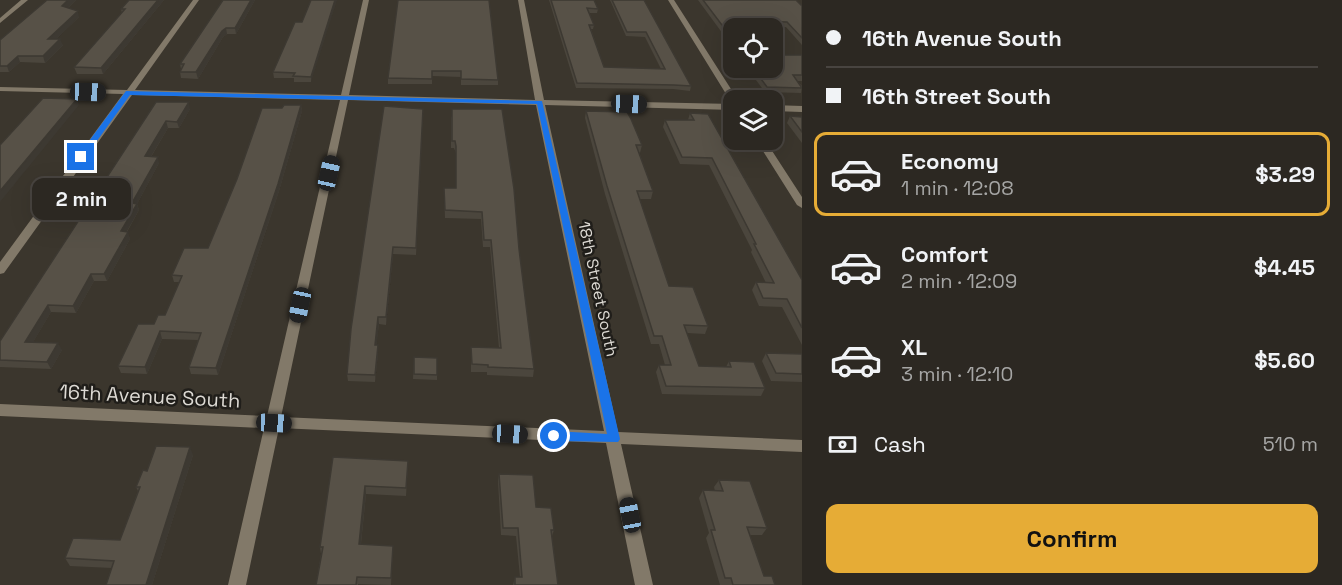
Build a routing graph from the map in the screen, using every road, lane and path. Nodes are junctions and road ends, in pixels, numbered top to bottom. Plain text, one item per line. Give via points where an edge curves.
1 (25, 0) edge
2 (196, 0) edge
3 (366, 0) edge
4 (521, 0) edge
5 (671, 0) edge
6 (0, 21) edge
7 (0, 89) edge
8 (728, 90) edge
9 (128, 93) junction
10 (345, 97) junction
11 (540, 102) junction
12 (723, 107) edge
13 (783, 108) edge
14 (802, 109) edge
15 (766, 150) edge
16 (802, 205) edge
17 (0, 270) edge
18 (0, 410) edge
19 (274, 423) junction
20 (614, 439) junction
21 (802, 446) edge
22 (237, 585) edge
23 (644, 585) edge

1 - 6 street
2 - 9 street
3 - 10 street
4 - 11 street, 18th Street South
5 - 8 street
7 - 9 street
9 - 10 street
9 - 17 street
10 - 11 street
10 - 19 street
11 - 12 street
11 - 20 street, 18th Street South
13 - 14 street
15 - 16 street
18 - 19 street, 16th Avenue South
19 - 20 street, 16th Avenue South
19 - 22 street
20 - 21 street, 16th Avenue South
20 - 23 street, 18th Street South

